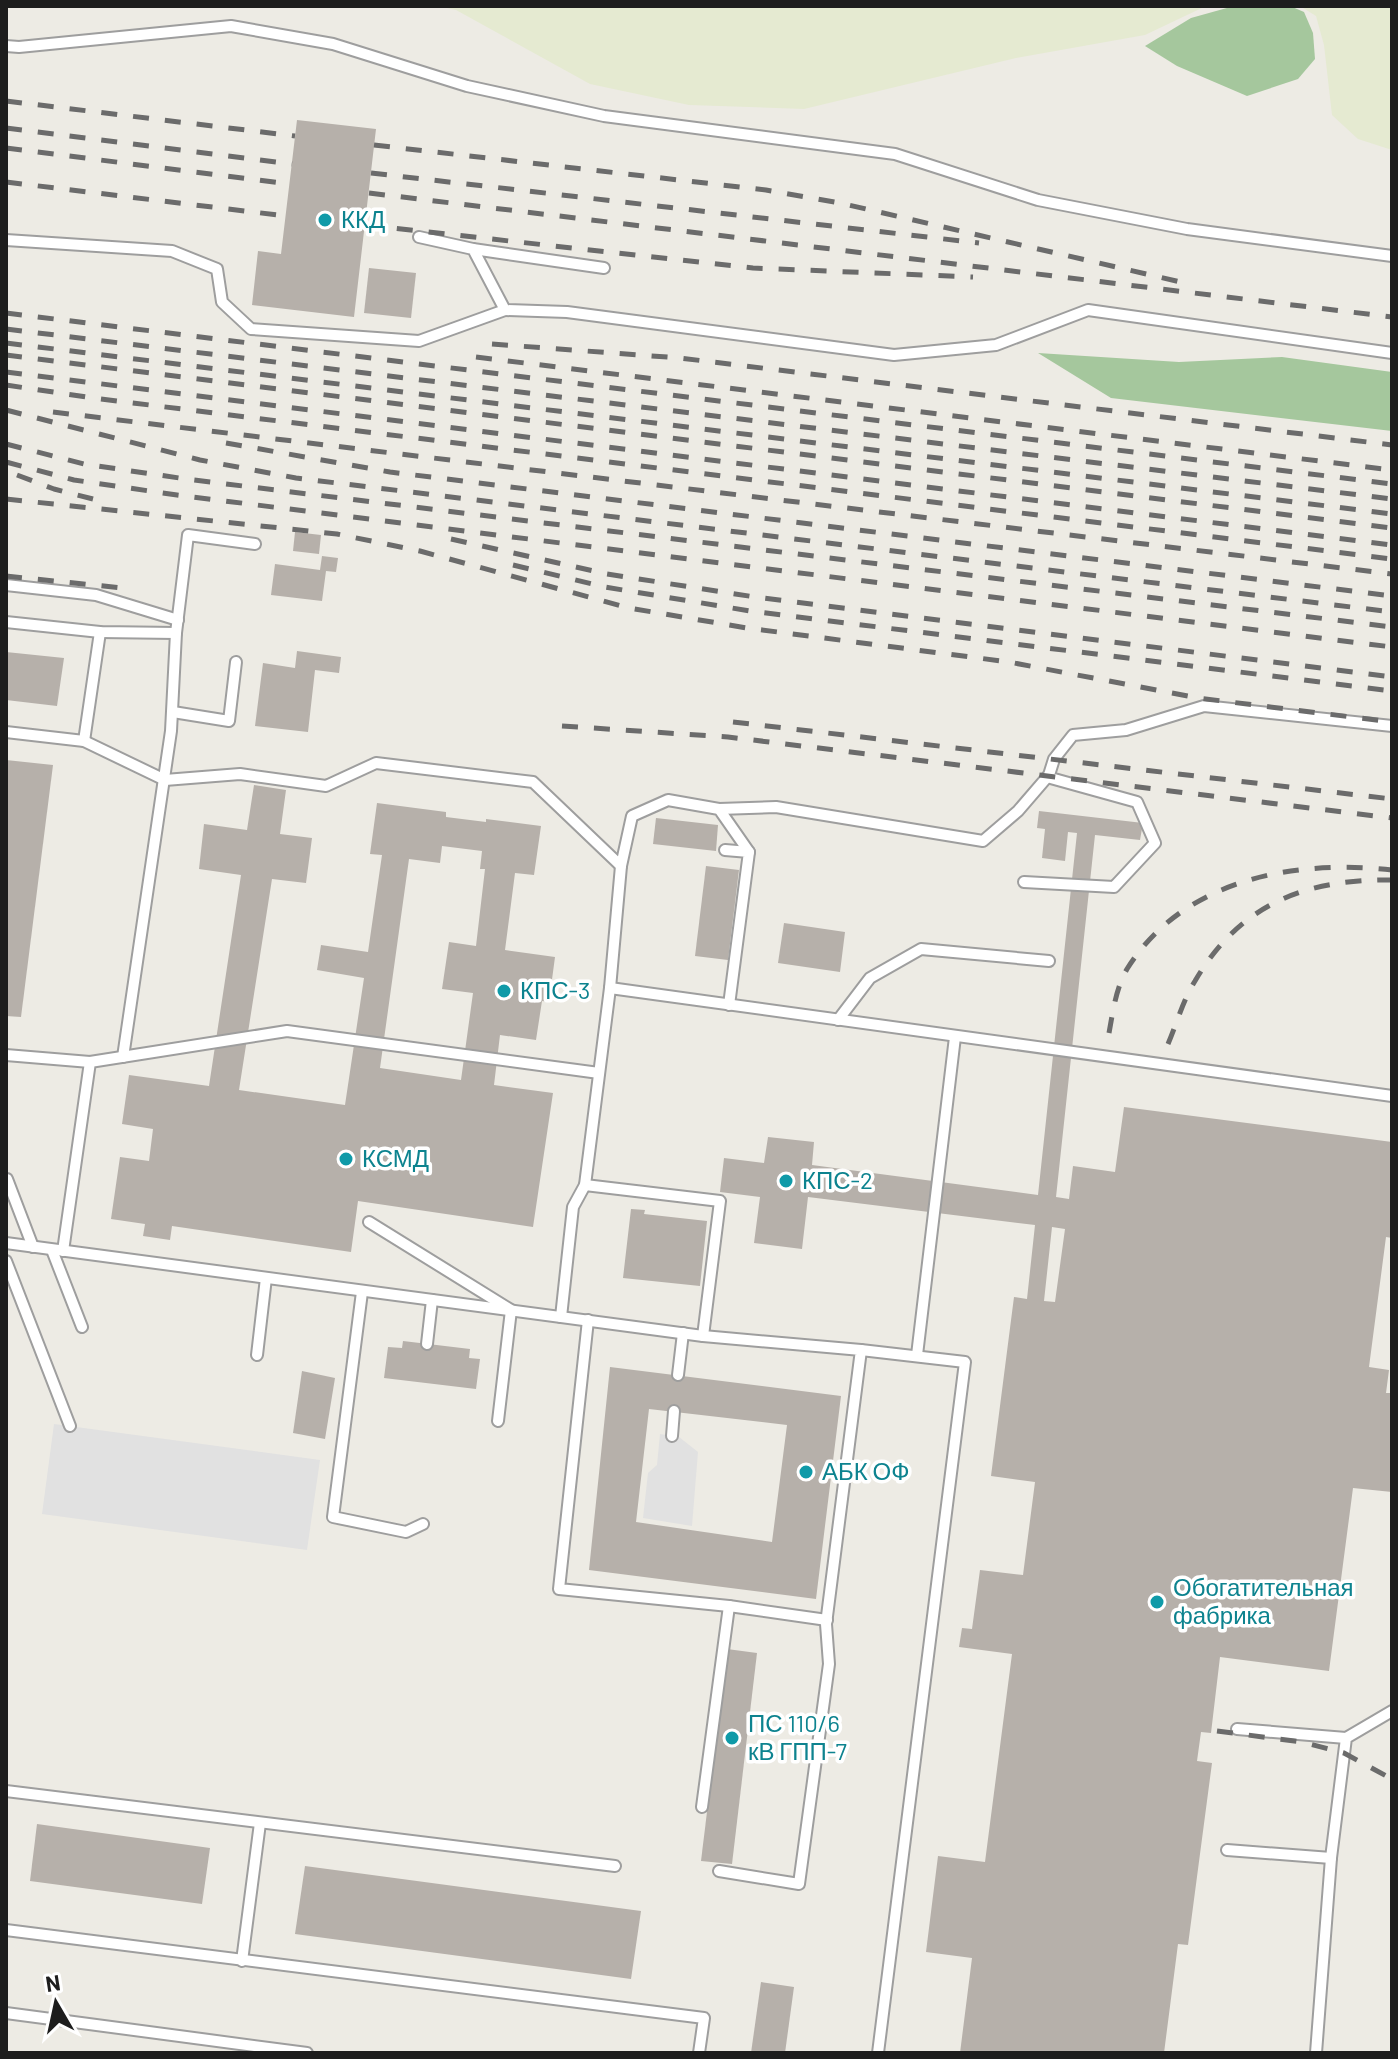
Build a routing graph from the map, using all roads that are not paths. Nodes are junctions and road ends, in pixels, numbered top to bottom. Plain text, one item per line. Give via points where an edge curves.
1 (6, 46) edge
2 (419, 237) dead end
3 (6, 240) edge
4 (473, 249) junction
5 (1392, 256) edge
6 (604, 268) dead end
7 (505, 310) junction
8 (1392, 353) edge
9 (255, 544) dead end
10 (6, 585) edge
11 (178, 620) junction
12 (6, 622) edge
13 (100, 632) junction
14 (176, 633) junction
15 (236, 662) dead end
16 (173, 712) junction
17 (1392, 726) edge
18 (6, 732) edge
19 (84, 741) junction
20 (1047, 777) junction
21 (165, 780) junction
22 (719, 809) junction
23 (725, 850) dead end
24 (749, 852) junction
25 (621, 866) junction
26 (1024, 882) dead end
27 (1049, 961) dead end
28 (610, 988) junction
29 (729, 1005) junction
30 (838, 1020) junction
31 (955, 1037) junction
32 (6, 1055) edge
33 (123, 1057) junction
34 (90, 1062) junction
35 (599, 1073) junction
36 (1392, 1096) edge
37 (7, 1179) edge
38 (585, 1185) junction
39 (369, 1222) dead end
40 (6, 1243) edge
41 (33, 1247) junction
42 (57, 1250) junction
43 (6, 1261) edge
44 (266, 1278) junction
45 (362, 1292) junction
46 (432, 1300) junction
47 (511, 1310) junction
48 (561, 1317) junction
49 (588, 1320) junction
50 (82, 1327) dead end
51 (683, 1333) junction
52 (703, 1336) junction
53 (427, 1344) dead end
54 (861, 1350) junction
55 (257, 1355) dead end
56 (917, 1355) junction
57 (678, 1375) dead end
58 (674, 1411) dead end
59 (498, 1421) dead end
60 (70, 1426) dead end
61 (672, 1436) dead end
62 (423, 1524) dead end
63 (729, 1606) junction
64 (827, 1620) junction
65 (1392, 1711) edge
66 (1237, 1729) dead end
67 (1346, 1738) junction
68 (6, 1791) edge
69 (702, 1807) dead end
70 (260, 1823) junction
71 (1227, 1850) dead end
72 (1331, 1858) junction
73 (615, 1866) dead end
74 (719, 1871) dead end
75 (6, 1930) edge
76 (242, 1961) junction
77 (6, 2013) edge
78 (307, 2053) edge
79 (699, 2053) edge
80 (878, 2053) edge
81 (1316, 2053) edge

1 - 5 lane via 231,26 333,44 467,86 604,116 895,154 1038,200 1187,229
2 - 4 lane
3 - 7 lane via 172,251 217,269 222,302 251,329 419,341
4 - 6 lane
4 - 7 lane
7 - 8 lane via 567,312 894,355 996,345 1088,310
9 - 11 lane via 188,535
10 - 11 lane via 96,595
11 - 14 lane
12 - 13 lane
13 - 14 lane
13 - 19 lane
14 - 16 lane
15 - 16 lane via 229,721
16 - 21 lane
17 - 20 lane via 1204,706 1126,730 1073,735
18 - 19 lane
19 - 21 lane
20 - 22 lane via 983,841 776,807
20 - 26 lane via 1137,802 1155,843 1114,887
21 - 25 lane via 240,774 326,786 376,763 533,782
21 - 33 lane
22 - 24 lane
22 - 25 lane via 668,800 632,816
23 - 24 lane
24 - 29 lane
25 - 28 lane
27 - 30 lane via 921,949 870,978
28 - 29 lane
28 - 35 lane
29 - 30 lane
30 - 31 lane
31 - 36 lane
31 - 56 lane
32 - 34 lane
33 - 34 lane
33 - 35 lane via 287,1031
34 - 42 lane
35 - 38 lane
37 - 41 lane
38 - 48 lane via 573,1207
38 - 52 lane via 720,1201
39 - 47 lane
40 - 41 lane
41 - 42 lane
42 - 44 lane
42 - 50 lane
43 - 60 lane
44 - 45 lane
44 - 55 lane
45 - 46 lane
45 - 62 lane via 333,1517 406,1532
46 - 47 lane
46 - 53 lane
47 - 48 lane
47 - 59 lane
48 - 49 lane
49 - 51 lane
49 - 63 lane via 559,1589
51 - 52 lane
51 - 57 lane
52 - 54 lane
54 - 56 lane
54 - 64 lane
56 - 80 lane via 965,1362
58 - 61 lane
63 - 64 lane
63 - 69 lane
64 - 74 lane via 829,1664 799,1884
65 - 67 lane
66 - 67 lane
67 - 72 lane
68 - 70 lane
70 - 73 lane
70 - 76 lane
71 - 72 lane
72 - 81 lane
75 - 76 lane
76 - 79 lane via 704,2018
77 - 78 lane

